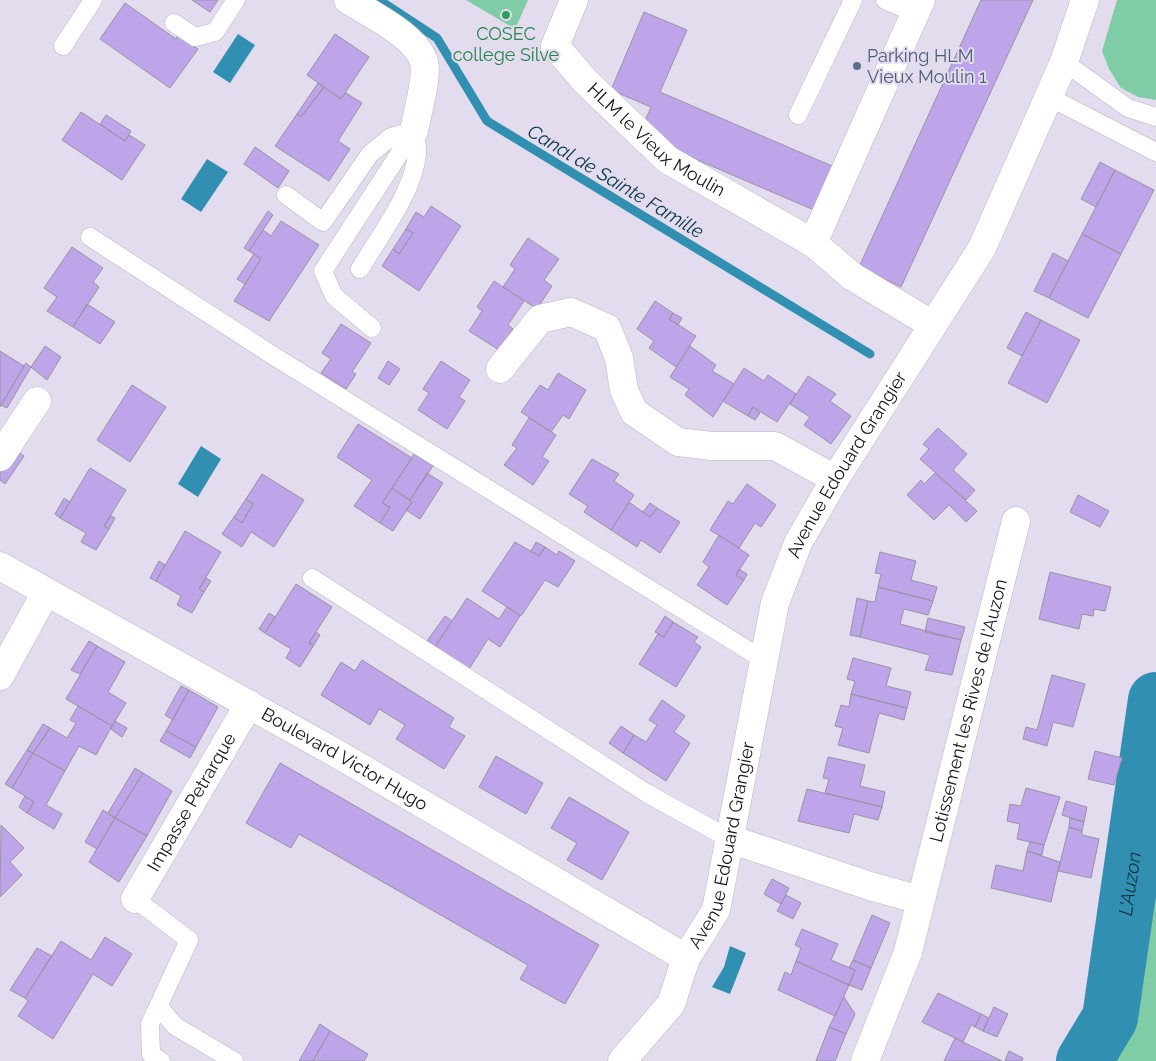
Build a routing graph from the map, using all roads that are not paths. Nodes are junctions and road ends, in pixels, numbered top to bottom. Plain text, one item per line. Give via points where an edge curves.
1 (93, 0) edge
2 (236, 0) edge
3 (348, 0) edge
4 (574, 0) edge
5 (853, 0) edge
6 (884, 0) edge
7 (1085, 0) edge
8 (918, 7) edge
9 (174, 22) dead end
10 (63, 46) dead end
11 (1064, 62) junction
12 (1048, 97) junction
13 (798, 115) dead end
14 (1156, 117) edge
15 (414, 130) junction
16 (1156, 152) edge
17 (286, 195) dead end
18 (90, 237) dead end
19 (813, 242) junction
20 (360, 269) dead end
21 (933, 325) junction
22 (372, 328) dead end
23 (500, 369) dead end
24 (37, 401) dead end
25 (0, 457) edge
26 (835, 479) junction
27 (1016, 521) dead end
28 (0, 566) edge
29 (312, 578) dead end
30 (46, 592) junction
31 (764, 660) junction
32 (0, 676) edge
33 (249, 704) junction
34 (730, 839) junction
35 (135, 899) joint
36 (920, 900) junction
37 (686, 958) junction
38 (159, 1007) junction
39 (161, 1061) edge
40 (234, 1061) edge
41 (622, 1061) edge
42 (866, 1061) edge

1 - 10 lane
2 - 9 lane via 215,32 195,37
3 - 15 street via 413,43 424,62
4 - 19 street, HLM le Vieux Moulin via 555,46 586,82 668,160
5 - 13 lane
6 - 8 lane
7 - 11 street, Avenue Edouard Grangier
8 - 19 street
11 - 12 street, Avenue Edouard Grangier
11 - 14 lane via 1128,108
12 - 16 lane
12 - 21 street, Avenue Edouard Grangier via 982,248
15 - 17 lane via 391,137 370,154 323,222
15 - 20 lane via 417,152 414,172
15 - 22 lane via 322,271 334,296
18 - 31 lane via 403,437
19 - 21 street, HLM le Vieux Moulin via 853,278
21 - 26 street, Avenue Edouard Grangier
23 - 26 street via 540,319 572,312 607,328 619,358 624,390 634,412 678,442 712,446 775,446
24 - 25 street
26 - 31 street, Avenue Edouard Grangier via 798,543 775,603
27 - 36 street, Lotissement les Rives de l'Auzon
28 - 30 street, Boulevard Victor Hugo
29 - 34 lane via 648,794
30 - 32 street
30 - 33 street, Boulevard Victor Hugo
31 - 34 street, Avenue Edouard Grangier
33 - 35 street, Impasse Petrarque
33 - 37 street, Boulevard Victor Hugo
34 - 36 street
34 - 37 street, Avenue Edouard Grangier via 716,910
35 - 38 lane via 189,940
36 - 42 street, Lotissement les Rives de l'Auzon via 908,952
37 - 41 street, Avenue Edouard Grangier via 671,1004
38 - 39 lane via 150,1024 151,1054
38 - 40 lane via 175,1026

